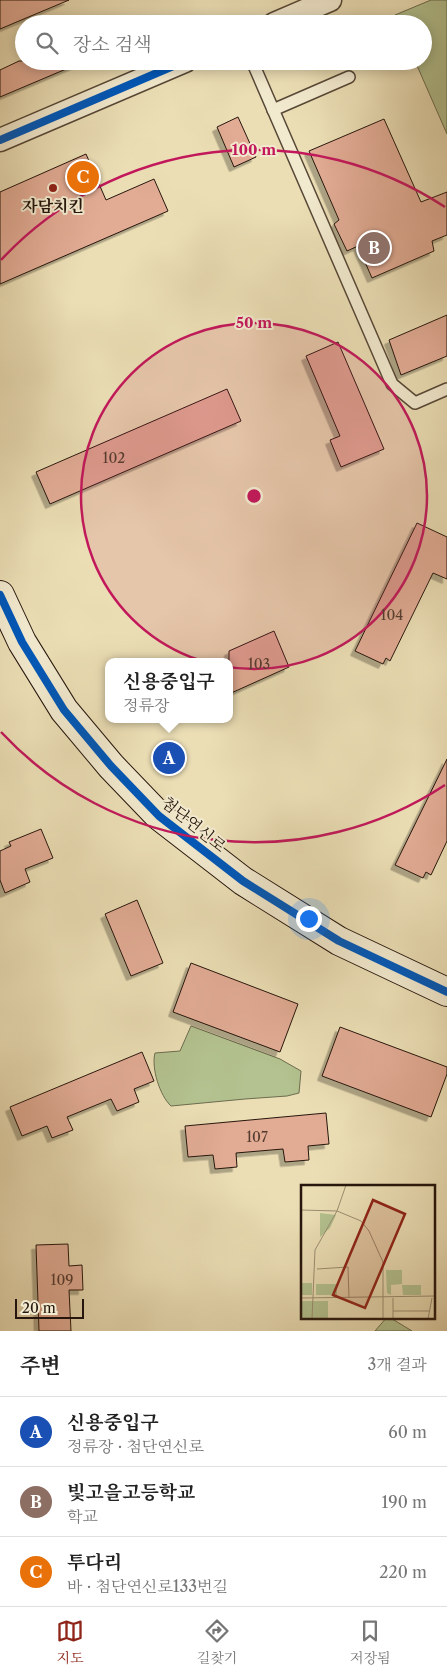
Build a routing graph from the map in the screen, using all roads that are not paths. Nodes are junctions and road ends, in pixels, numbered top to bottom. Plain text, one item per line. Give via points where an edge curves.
1 (330, 0) edge
2 (295, 15) edge
3 (165, 70) edge
4 (256, 70) edge
5 (349, 77) dead end
6 (273, 110) junction
7 (0, 140) edge
8 (447, 389) edge
9 (0, 595) edge
10 (447, 992) edge

1 - 2 street
3 - 7 street
4 - 6 lane
5 - 6 lane
6 - 8 lane via 392,384 415,403
9 - 10 street, 첨단연신로 via 22,642 64,710 159,816 243,881 339,941

